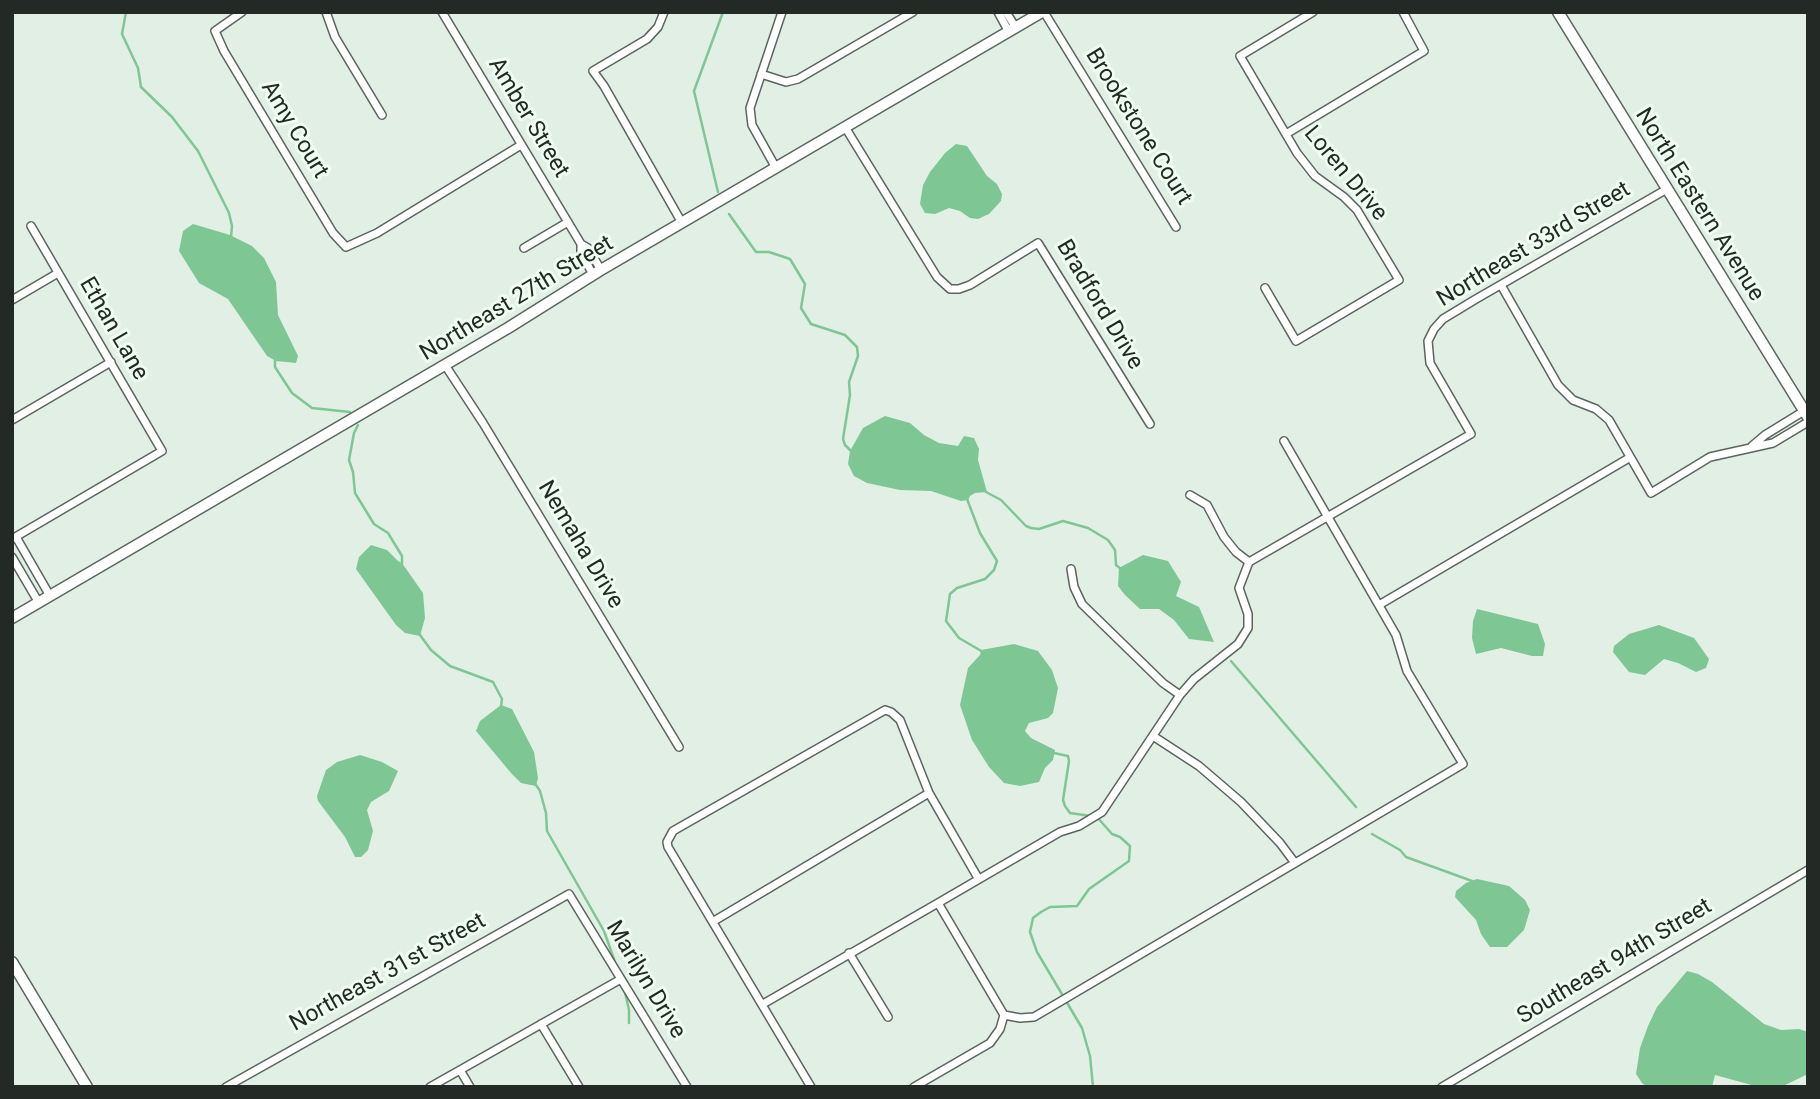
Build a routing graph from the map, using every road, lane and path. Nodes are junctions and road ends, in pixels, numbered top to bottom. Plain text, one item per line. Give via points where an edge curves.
1 (242, 12) edge
2 (326, 12) edge
3 (442, 12) edge
4 (664, 12) edge
5 (782, 12) edge
6 (914, 12) edge
7 (998, 12) edge
8 (1006, 12) edge
9 (1043, 12) edge
10 (1313, 12) edge
11 (1403, 12) edge
12 (1558, 12) edge
13 (1012, 30) junction
14 (761, 74) junction
15 (382, 115) dead end
16 (845, 127) junction
17 (1286, 134) junction
18 (521, 145) junction
19 (776, 167) junction
20 (1667, 189) junction
21 (568, 222) junction
22 (682, 223) junction
23 (31, 226) dead end
24 (1176, 227) dead end
25 (524, 248) dead end
26 (597, 272) junction
27 (58, 273) junction
28 (1501, 285) junction
29 (1265, 288) dead end
30 (12, 300) edge
31 (111, 362) junction
32 (445, 365) junction
33 (1806, 417) edge
34 (12, 420) edge
35 (1150, 424) dead end
36 (1284, 441) dead end
37 (1629, 458) junction
38 (1190, 495) dead end
39 (1327, 517) junction
40 (14, 538) edge
41 (12, 557) edge
42 (1249, 562) junction
43 (1071, 569) dead end
44 (50, 596) junction
45 (39, 603) junction
46 (1379, 605) junction
47 (12, 618) edge
48 (1180, 695) junction
49 (1153, 736) junction
50 (679, 747) dead end
51 (929, 793) junction
52 (1295, 863) junction
53 (1808, 870) edge
54 (978, 878) junction
55 (569, 894) joint
56 (938, 903) junction
57 (714, 921) junction
58 (849, 953) junction
59 (12, 961) edge
60 (621, 979) junction
61 (762, 1004) junction
62 (1004, 1015) junction
63 (888, 1017) dead end
64 (541, 1024) junction
65 (460, 1070) junction
66 (87, 1087) edge
67 (226, 1087) edge
68 (430, 1087) edge
69 (470, 1087) edge
70 (579, 1087) edge
71 (687, 1087) edge
72 (811, 1087) edge
73 (914, 1087) edge
74 (1442, 1087) edge

1 - 18 street, Amy Court via 215,31 333,233 346,247 377,233
2 - 15 street via 335,37
3 - 18 street, Amber Street
4 - 22 street via 647,40 593,71
5 - 14 street
6 - 14 street via 798,79 786,82
7 - 13 street
8 - 13 street
9 - 13 street, Northeast 27th Street
9 - 24 street, Brookstone Court
10 - 17 street, Loren Drive via 1240,56
11 - 17 street via 1424,51
12 - 20 street, North Eastern Avenue
13 - 16 street, Northeast 27th Street
14 - 19 street via 750,117
16 - 19 street, Northeast 27th Street
16 - 35 street, Bradford Drive via 937,277 950,289 970,285 1038,243
17 - 29 street, Loren Drive via 1315,176 1357,210 1399,280 1296,341
18 - 21 street, Amber Street
19 - 22 street, Northeast 27th Street
20 - 28 street, Northeast 33rd Street
20 - 33 street, North Eastern Avenue
21 - 25 street
21 - 26 street, Amber Street via 588,248
22 - 26 street, Northeast 27th Street
23 - 27 street, Ethan Lane
26 - 32 street, Northeast 27th Street
27 - 30 street
27 - 31 street, Ethan Lane
28 - 37 street via 1558,385 1573,400 1609,420
28 - 39 street, Northeast 33rd Street via 1443,319 1428,341 1430,363 1471,434
31 - 34 street
31 - 40 street, Ethan Lane via 162,451
32 - 44 street, Northeast 27th Street
32 - 50 street, Nemaha Drive
33 - 37 street via 1765,435 1751,447 1710,457 1651,493
36 - 39 street
37 - 46 street
38 - 42 street via 1207,505 1224,537
39 - 42 street
39 - 46 street
40 - 44 street
41 - 45 street
42 - 48 street via 1238,588 1248,628 1238,644
43 - 48 street via 1082,604
44 - 45 street, Northeast 27th Street
45 - 47 street, Northeast 27th Street
46 - 52 street via 1396,635 1407,671 1463,764
48 - 49 street
49 - 52 street via 1199,766 1241,802
49 - 54 street via 1102,812
51 - 54 street
51 - 57 street
51 - 57 street via 900,720 884,710 673,831 668,847
52 - 62 street via 1034,1017
53 - 74 street, Southeast 94th Street
54 - 56 street
55 - 60 street, Marilyn Drive
55 - 67 street, Northeast 31st Street
56 - 58 street
56 - 62 street
57 - 61 street
58 - 61 street
58 - 63 street
59 - 66 street
60 - 64 street
60 - 71 street, Marilyn Drive
61 - 72 street
62 - 73 street via 990,1043
64 - 65 street
64 - 70 street
65 - 68 street
65 - 69 street

